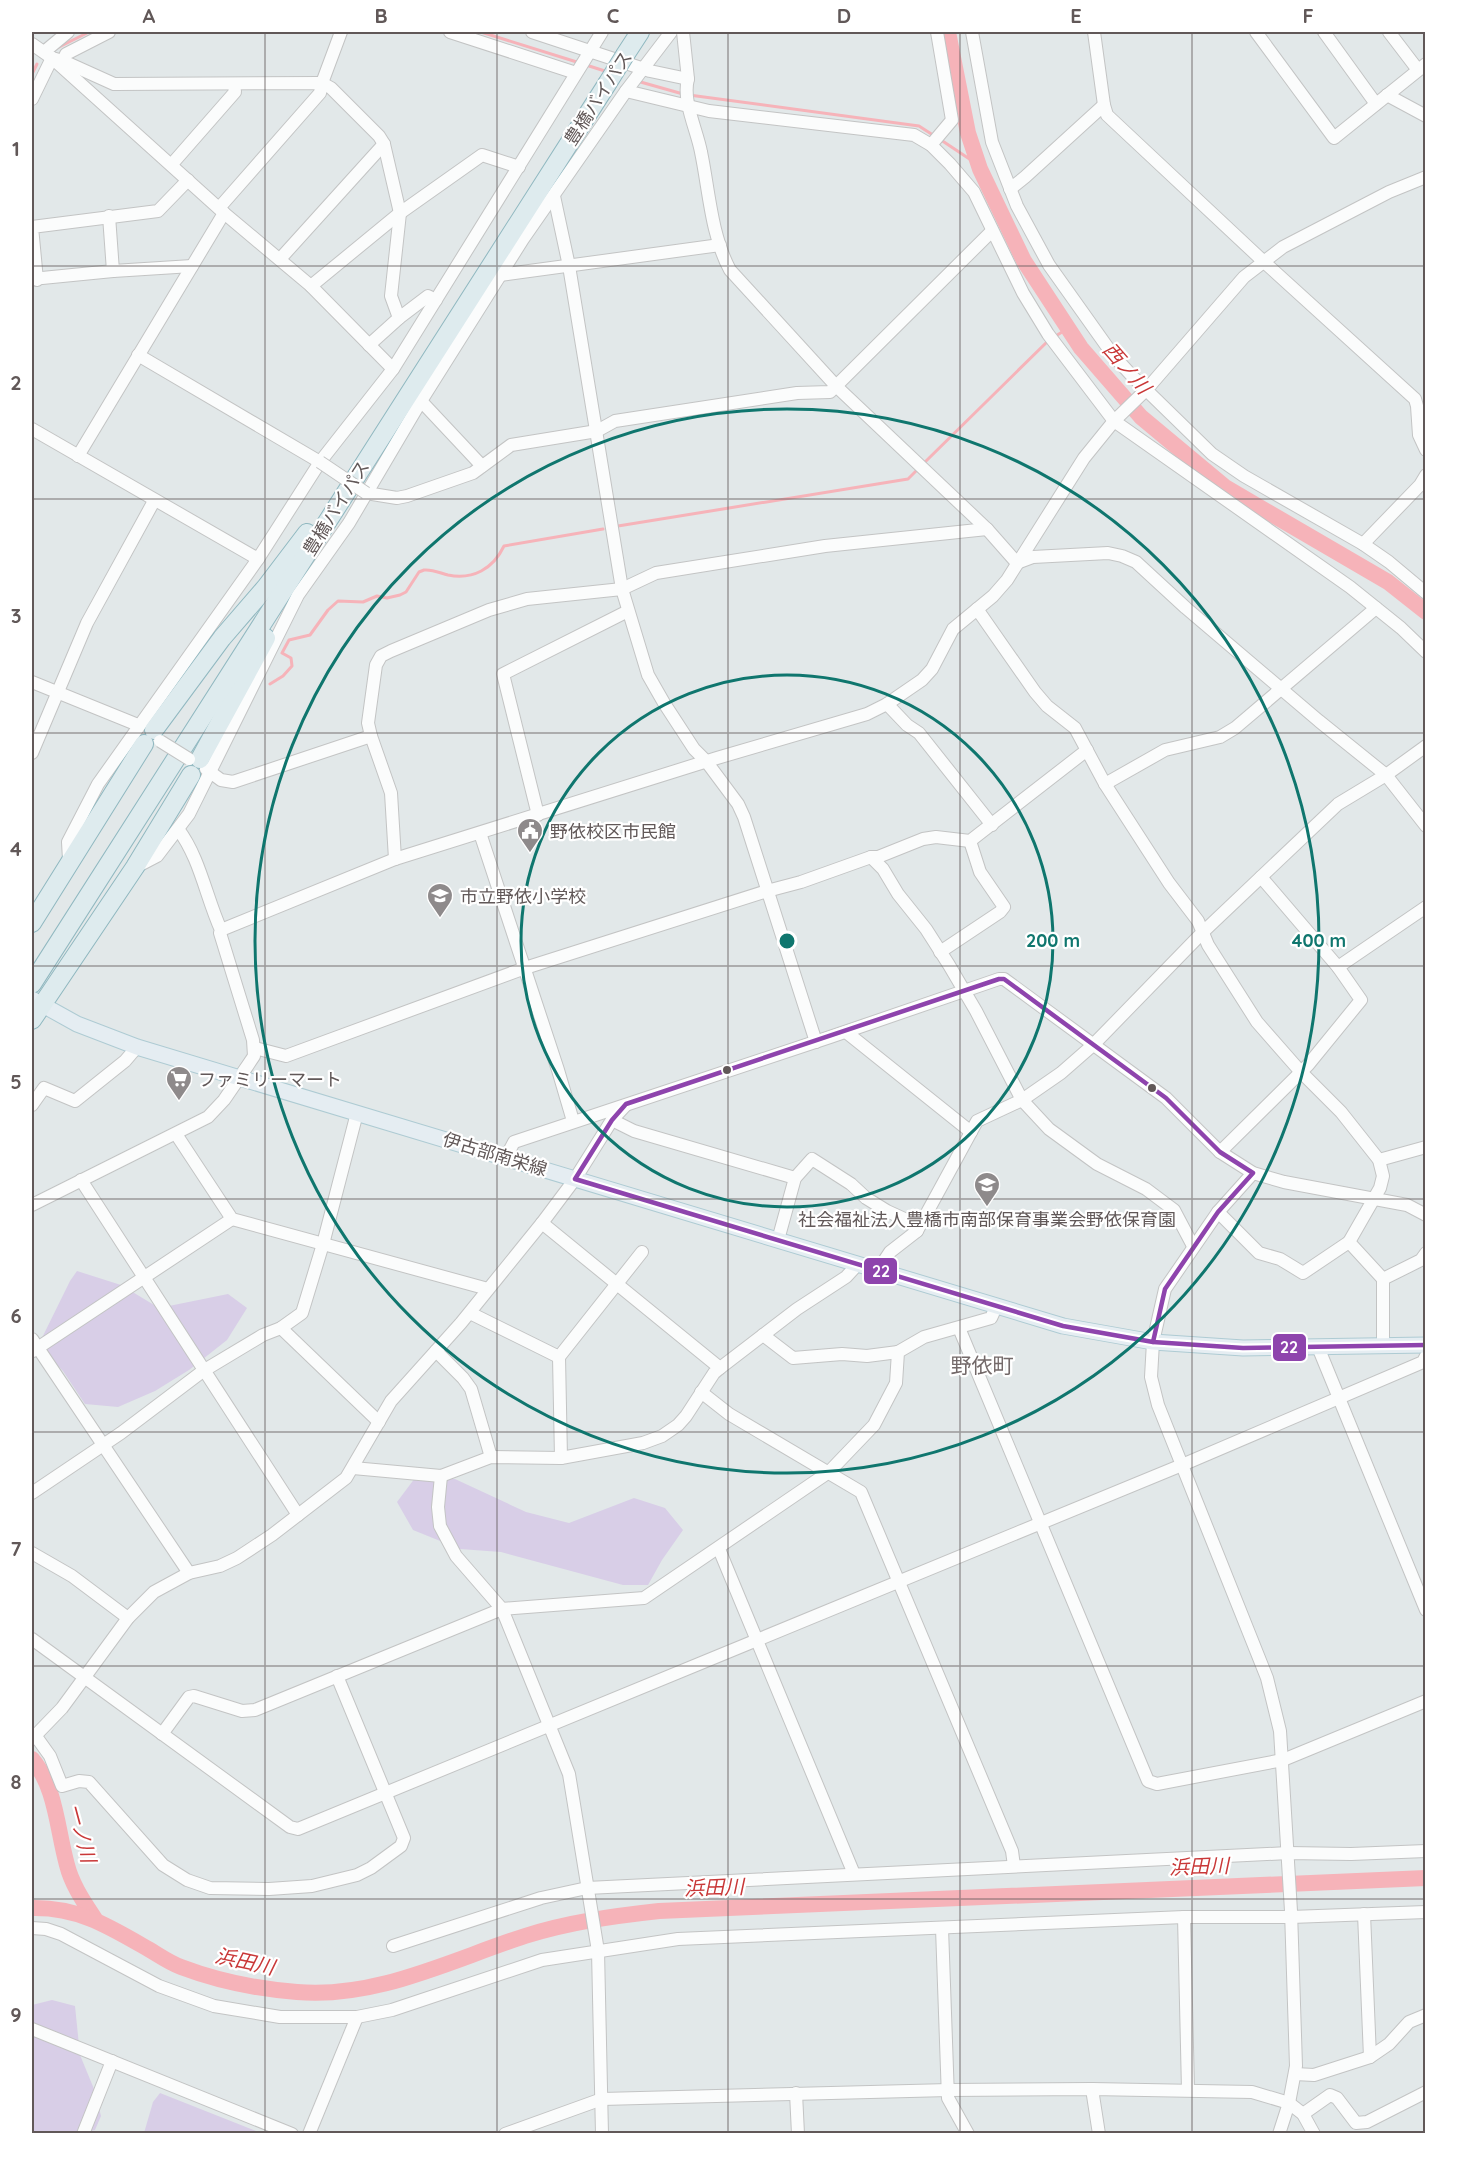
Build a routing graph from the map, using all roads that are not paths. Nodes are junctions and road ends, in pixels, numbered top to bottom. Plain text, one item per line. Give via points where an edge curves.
1 (68, 32) edge
2 (109, 32) edge
3 (341, 32) edge
4 (450, 32) edge
5 (532, 32) edge
6 (602, 32) edge
7 (640, 32) edge
8 (671, 32) edge
9 (683, 32) edge
10 (937, 32) edge
11 (972, 32) edge
12 (1094, 32) edge
13 (1256, 32) edge
14 (1324, 32) edge
15 (1389, 32) edge
16 (32, 44) edge
17 (587, 54) junction
18 (53, 57) junction
19 (1422, 67) edge
20 (577, 70) junction
21 (641, 71) junction
22 (687, 82) junction
23 (322, 83) junction
24 (234, 84) junction
25 (628, 89) junction
26 (1387, 95) junction
27 (32, 99) edge
28 (1376, 104) junction
29 (690, 105) junction
30 (1104, 105) junction
31 (1425, 116) edge
32 (384, 144) junction
33 (932, 144) junction
34 (172, 164) junction
35 (519, 167) junction
36 (1425, 177) edge
37 (188, 180) junction
38 (1010, 189) junction
39 (554, 196) junction
40 (222, 210) junction
41 (400, 213) junction
42 (109, 216) junction
43 (992, 231) junction
44 (720, 245) junction
45 (280, 259) junction
46 (1263, 261) junction
47 (192, 266) junction
48 (569, 266) junction
49 (113, 271) junction
50 (500, 275) junction
51 (34, 279) edge
52 (311, 286) junction
53 (436, 300) junction
54 (399, 318) junction
55 (369, 345) junction
56 (138, 355) junction
57 (393, 369) junction
58 (837, 387) junction
59 (1147, 389) junction
60 (421, 401) junction
61 (1114, 421) junction
62 (32, 429) edge
63 (597, 431) junction
64 (1425, 450) edge
65 (78, 456) junction
66 (366, 460) junction
67 (320, 462) junction
68 (482, 466) junction
69 (1425, 475) edge
70 (366, 494) junction
71 (154, 501) junction
72 (330, 517) junction
73 (987, 529) junction
74 (1363, 544) junction
75 (258, 559) junction
76 (1017, 563) junction
77 (622, 589) junction
78 (1425, 593) edge
79 (1376, 608) junction
80 (977, 609) junction
81 (628, 611) junction
82 (1425, 652) edge
83 (32, 682) edge
84 (1281, 688) junction
85 (57, 692) junction
86 (887, 704) junction
87 (146, 734) junction
88 (371, 736) junction
89 (1425, 746) edge
90 (1087, 750) junction
91 (32, 753) edge
92 (706, 761) junction
93 (198, 766) junction
94 (1386, 775) junction
95 (1105, 784) junction
96 (538, 815) junction
97 (992, 825) junction
98 (1425, 826) edge
99 (178, 829) junction
100 (480, 833) junction
101 (969, 842) junction
102 (871, 857) junction
103 (395, 859) junction
104 (135, 867) junction
105 (1261, 877) junction
106 (767, 891) junction
107 (1425, 907) edge
108 (32, 923) edge
109 (221, 930) junction
110 (1203, 932) junction
111 (940, 952) junction
112 (1338, 967) junction
113 (525, 968) junction
114 (964, 991) junction
115 (34, 1002) edge
116 (846, 1032) junction
117 (816, 1042) junction
118 (1093, 1045) junction
119 (137, 1047) junction
120 (255, 1048) junction
121 (1300, 1071) junction
122 (238, 1078) junction
123 (1022, 1100) junction
124 (626, 1104) junction
125 (32, 1105) edge
126 (357, 1113) junction
127 (612, 1120) junction
128 (573, 1121) junction
129 (971, 1132) junction
130 (176, 1134) junction
131 (1425, 1147) edge
132 (1220, 1152) junction
133 (506, 1157) junction
134 (1379, 1160) junction
135 (1253, 1173) junction
136 (795, 1178) junction
137 (575, 1179) junction
138 (81, 1180) junction
139 (1375, 1197) junction
140 (32, 1205) edge
141 (1218, 1212) junction
142 (1425, 1215) edge
143 (232, 1219) junction
144 (542, 1223) junction
145 (917, 1231) junction
146 (778, 1240) junction
147 (1349, 1242) junction
148 (323, 1244) junction
149 (1193, 1245) junction
150 (642, 1252) dead end
151 (1425, 1253) edge
152 (858, 1264) junction
153 (878, 1270) junction
154 (144, 1278) junction
155 (1383, 1279) junction
156 (618, 1285) junction
157 (488, 1289) junction
158 (996, 1307) junction
159 (470, 1313) junction
160 (281, 1328) junction
161 (959, 1328) junction
162 (763, 1335) junction
163 (1153, 1342) junction
164 (1383, 1345) junction
165 (1425, 1345) edge
166 (34, 1346) edge
167 (1318, 1347) junction
168 (436, 1351) junction
169 (898, 1352) junction
170 (1425, 1356) edge
171 (559, 1357) junction
172 (720, 1368) junction
173 (204, 1371) junction
174 (701, 1392) junction
175 (1339, 1397) junction
176 (379, 1422) junction
177 (103, 1444) junction
178 (491, 1457) junction
179 (561, 1458) junction
180 (1182, 1465) junction
181 (353, 1468) junction
182 (829, 1472) junction
183 (441, 1476) junction
184 (32, 1493) edge
185 (298, 1515) junction
186 (1041, 1523) junction
187 (718, 1549) junction
188 (32, 1553) edge
189 (189, 1572) junction
190 (898, 1581) junction
191 (502, 1609) junction
192 (1425, 1610) edge
193 (128, 1618) junction
194 (32, 1639) edge
195 (756, 1639) junction
196 (338, 1676) junction
197 (85, 1678) junction
198 (1425, 1701) edge
199 (549, 1725) junction
200 (162, 1734) junction
201 (33, 1737) edge
202 (1283, 1760) junction
203 (385, 1792) junction
204 (1425, 1851) edge
205 (1288, 1855) junction
206 (1014, 1866) junction
207 (854, 1874) junction
208 (587, 1890) junction
209 (1425, 1912) edge
210 (1291, 1914) junction
211 (1364, 1914) junction
212 (1184, 1917) junction
213 (32, 1928) edge
214 (942, 1928) junction
215 (393, 1946) dead end
216 (597, 1948) junction
217 (1425, 2016) edge
218 (357, 2017) junction
219 (32, 2029) edge
220 (1370, 2057) junction
221 (112, 2061) junction
222 (1295, 2074) junction
223 (1092, 2089) junction
224 (949, 2090) junction
225 (1188, 2090) junction
226 (1425, 2092) edge
227 (796, 2093) junction
228 (602, 2099) junction
229 (1289, 2103) junction
230 (1303, 2114) junction
231 (83, 2133) edge
232 (292, 2133) edge
233 (309, 2133) edge
234 (505, 2133) edge
235 (602, 2133) edge
236 (798, 2133) edge
237 (968, 2133) edge
238 (1099, 2133) edge
239 (1279, 2133) edge
240 (1314, 2133) edge

1 - 18 street
2 - 18 street
3 - 23 street
4 - 20 street
5 - 17 street
6 - 17 street
7 - 66 highway, 豊橋バイパス, bridge
8 - 21 street
9 - 22 street
10 - 33 street via 952,120
11 - 38 street via 992,142
12 - 30 street
13 - 28 street via 1334,138
14 - 28 street
15 - 19 street
16 - 18 street
17 - 20 street
17 - 21 street
18 - 24 street via 114,84
18 - 27 street
18 - 34 street
19 - 26 street
20 - 35 street
21 - 22 street
21 - 25 street
22 - 29 street
23 - 24 street
23 - 32 street
23 - 40 street via 320,93
24 - 34 street via 235,92
25 - 29 street
25 - 39 street
26 - 28 street
26 - 31 street
29 - 33 street via 914,135
29 - 44 street
30 - 38 street
30 - 46 street via 1109,117
32 - 41 street
32 - 45 street
33 - 43 street via 974,192
34 - 37 street
35 - 41 street via 482,155
35 - 53 street
36 - 46 street via 1340,216
37 - 40 street
37 - 42 street via 158,211
38 - 59 street via 1068,293 1113,355
39 - 48 street
39 - 50 street
40 - 45 street
40 - 47 street
41 - 52 street
41 - 54 street via 391,296
42 - 49 street
42 - 51 street via 32,227
43 - 58 street
43 - 61 street via 1051,338
44 - 48 street
44 - 58 street via 737,279
45 - 52 street
46 - 59 street via 1244,277
46 - 64 street via 1415,399 1419,435
47 - 49 street
47 - 56 street
48 - 50 street
48 - 63 street
49 - 51 street
50 - 60 street
52 - 55 street
53 - 54 street via 428,296
53 - 57 street
54 - 55 street
55 - 57 street
56 - 65 street
56 - 67 street
57 - 67 street
58 - 63 street via 830,392 797,393 615,421
58 - 73 street
59 - 61 street
59 - 74 street via 1212,454
60 - 68 street
60 - 70 street
61 - 76 street via 1084,458
61 - 79 street
62 - 65 street
63 - 68 street via 511,445
63 - 77 street
65 - 71 street
66 - 72 highway, 豊橋バイパス
66 - 87 highway via 336,492 266,587
67 - 70 street, bridge
67 - 75 street
68 - 70 street via 473,473 407,496
69 - 74 street
70 - 93 street via 298,595
71 - 75 street
71 - 85 street via 87,623
72 - 93 highway
72 - 115 highway, 豊橋バイパス
73 - 76 street
73 - 77 street via 825,546 687,567 656,573
74 - 78 street
75 - 87 street
76 - 80 street via 1007,580
76 - 84 street via 1033,557 1097,554 1122,556 1136,562
77 - 81 street
77 - 88 street via 527,599 489,610 381,656 376,665 368,723
79 - 82 street
79 - 84 street
80 - 86 street via 953,630 932,669
80 - 90 street via 1035,692 1075,728
81 - 92 street via 648,675
81 - 96 street via 503,674
83 - 85 street
84 - 94 street
84 - 95 street via 1220,737 1165,750
85 - 87 street
85 - 91 street
86 - 92 street via 867,714
86 - 97 street via 919,733
87 - 93 street, bridge
87 - 108 highway
88 - 93 street via 232,782
88 - 103 street via 391,793
89 - 94 street
90 - 95 street
90 - 97 street
92 - 96 street
92 - 106 street via 738,804
93 - 99 street
93 - 104 highway
94 - 98 street
94 - 105 street via 1338,804
95 - 110 street
96 - 100 street
97 - 101 street
99 - 104 street via 157,856
99 - 109 street via 189,843
100 - 103 street
100 - 113 street
101 - 102 street via 936,837
101 - 111 street via 980,872 1004,907
102 - 106 street
102 - 111 street
103 - 109 street
104 - 115 highway
105 - 110 street
105 - 112 street
106 - 113 street
106 - 117 street
107 - 112 street
109 - 120 street
110 - 118 street
110 - 121 street via 1257,1022
111 - 114 street
112 - 121 street via 1361,1000
113 - 120 street via 286,1056
113 - 128 street
114 - 116 street
114 - 118 street via 1004,979
114 - 123 street
115 - 119 main road, 伊古部南栄線 via 98,1034
116 - 117 street
116 - 129 street
117 - 124 street
118 - 123 street
118 - 132 street via 1166,1098
119 - 122 main road, 伊古部南栄線
119 - 125 street via 75,1101 44,1088
120 - 122 street via 254,1056
121 - 132 street
121 - 134 street via 1341,1112
122 - 126 main road, 伊古部南栄線
122 - 130 street via 217,1110
123 - 129 street via 977,1121
123 - 149 street via 1048,1130 1174,1210
124 - 127 street
124 - 128 street
126 - 133 main road, 伊古部南栄線
126 - 148 street
127 - 136 street via 634,1131
127 - 137 street
128 - 133 street via 514,1142
129 - 145 street
130 - 138 street
130 - 143 street
131 - 134 street
132 - 135 street
133 - 137 main road, 伊古部南栄線
134 - 139 street via 1383,1176
135 - 139 street
135 - 141 street
136 - 145 street via 813,1159 866,1198 911,1222
136 - 146 street
137 - 144 street
137 - 146 main road, 伊古部南栄線
138 - 140 street
138 - 154 street
139 - 142 street via 1407,1205
139 - 147 street
141 - 147 street via 1259,1253 1280,1259 1303,1273
141 - 149 street
143 - 148 street
143 - 154 street
144 - 156 street
144 - 157 street
145 - 153 street via 890,1252
146 - 152 main road, 伊古部南栄線
147 - 155 street
148 - 157 street
148 - 160 street via 302,1313
149 - 163 street via 1165,1289
150 - 156 street
151 - 155 street via 1421,1260
152 - 153 main road, 伊古部南栄線
152 - 162 street via 846,1277
153 - 158 main road, 伊古部南栄線
154 - 166 street
154 - 173 street
155 - 164 street
156 - 171 street
156 - 172 street
157 - 159 street
158 - 161 street via 991,1318
158 - 163 main road, 伊古部南栄線 via 1063,1326
159 - 168 street
159 - 171 street
160 - 173 street
160 - 176 street
161 - 169 street via 924,1337
161 - 186 street
162 - 169 street via 793,1358
162 - 172 street
163 - 167 main road, 伊古部南栄線 via 1243,1348
163 - 180 street via 1151,1377
164 - 165 main road, 伊古部南栄線
164 - 167 main road, 伊古部南栄線
166 - 177 street
167 - 175 street
168 - 176 street via 391,1401
168 - 178 street via 471,1389
169 - 182 street via 897,1383 874,1425
170 - 175 street via 1423,1362
171 - 179 street
172 - 174 street
173 - 177 street
173 - 185 street
174 - 179 street via 686,1416 662,1436
174 - 182 street via 729,1414
175 - 180 street
175 - 192 street
176 - 181 street
177 - 184 street
177 - 189 street
178 - 179 street
178 - 183 street
180 - 186 street
180 - 202 street via 1267,1678
181 - 183 street
181 - 185 street via 346,1478
182 - 187 street
182 - 190 street via 861,1492
183 - 191 street via 440,1526 456,1556
185 - 189 street via 237,1558
186 - 190 street
186 - 202 street via 1151,1784
187 - 191 street via 644,1598
187 - 195 street
188 - 193 street via 72,1576
189 - 193 street via 154,1592
190 - 195 street
190 - 206 street via 1012,1851
191 - 196 street
191 - 199 street
193 - 197 street
194 - 197 street
195 - 199 street
195 - 207 street
196 - 200 street via 248,1712 189,1697
196 - 203 street
197 - 200 street
197 - 201 street
198 - 202 street
199 - 203 street
199 - 208 street via 569,1774
200 - 203 street via 290,1827 298,1828
201 - 203 street via 50,1756 62,1786 79,1780 89,1782 163,1865 210,1888 312,1886 371,1868 401,1846 404,1838
202 - 205 street
204 - 205 street
205 - 206 street
205 - 210 street
206 - 207 street
207 - 208 street
208 - 215 street via 541,1898
208 - 216 street
209 - 211 street
210 - 211 street
210 - 212 street
210 - 222 street
211 - 220 street
212 - 214 street
212 - 225 street
213 - 218 street via 62,1934 159,1986 214,2007 280,2017
214 - 216 street via 678,1940
214 - 224 street
216 - 218 street via 542,1960 392,2010
216 - 228 street
217 - 220 street via 1409,2022 1389,2044
218 - 233 street
219 - 221 street
220 - 222 street via 1314,2074
221 - 231 street
221 - 232 street
222 - 229 street
223 - 224 street
223 - 225 street
223 - 238 street
224 - 227 street
224 - 237 street via 948,2098
225 - 229 street via 1252,2092
226 - 230 street via 1367,2122 1356,2123 1330,2095
227 - 228 street
227 - 236 street
228 - 234 street
228 - 235 street
229 - 230 street
229 - 239 street
230 - 240 street

